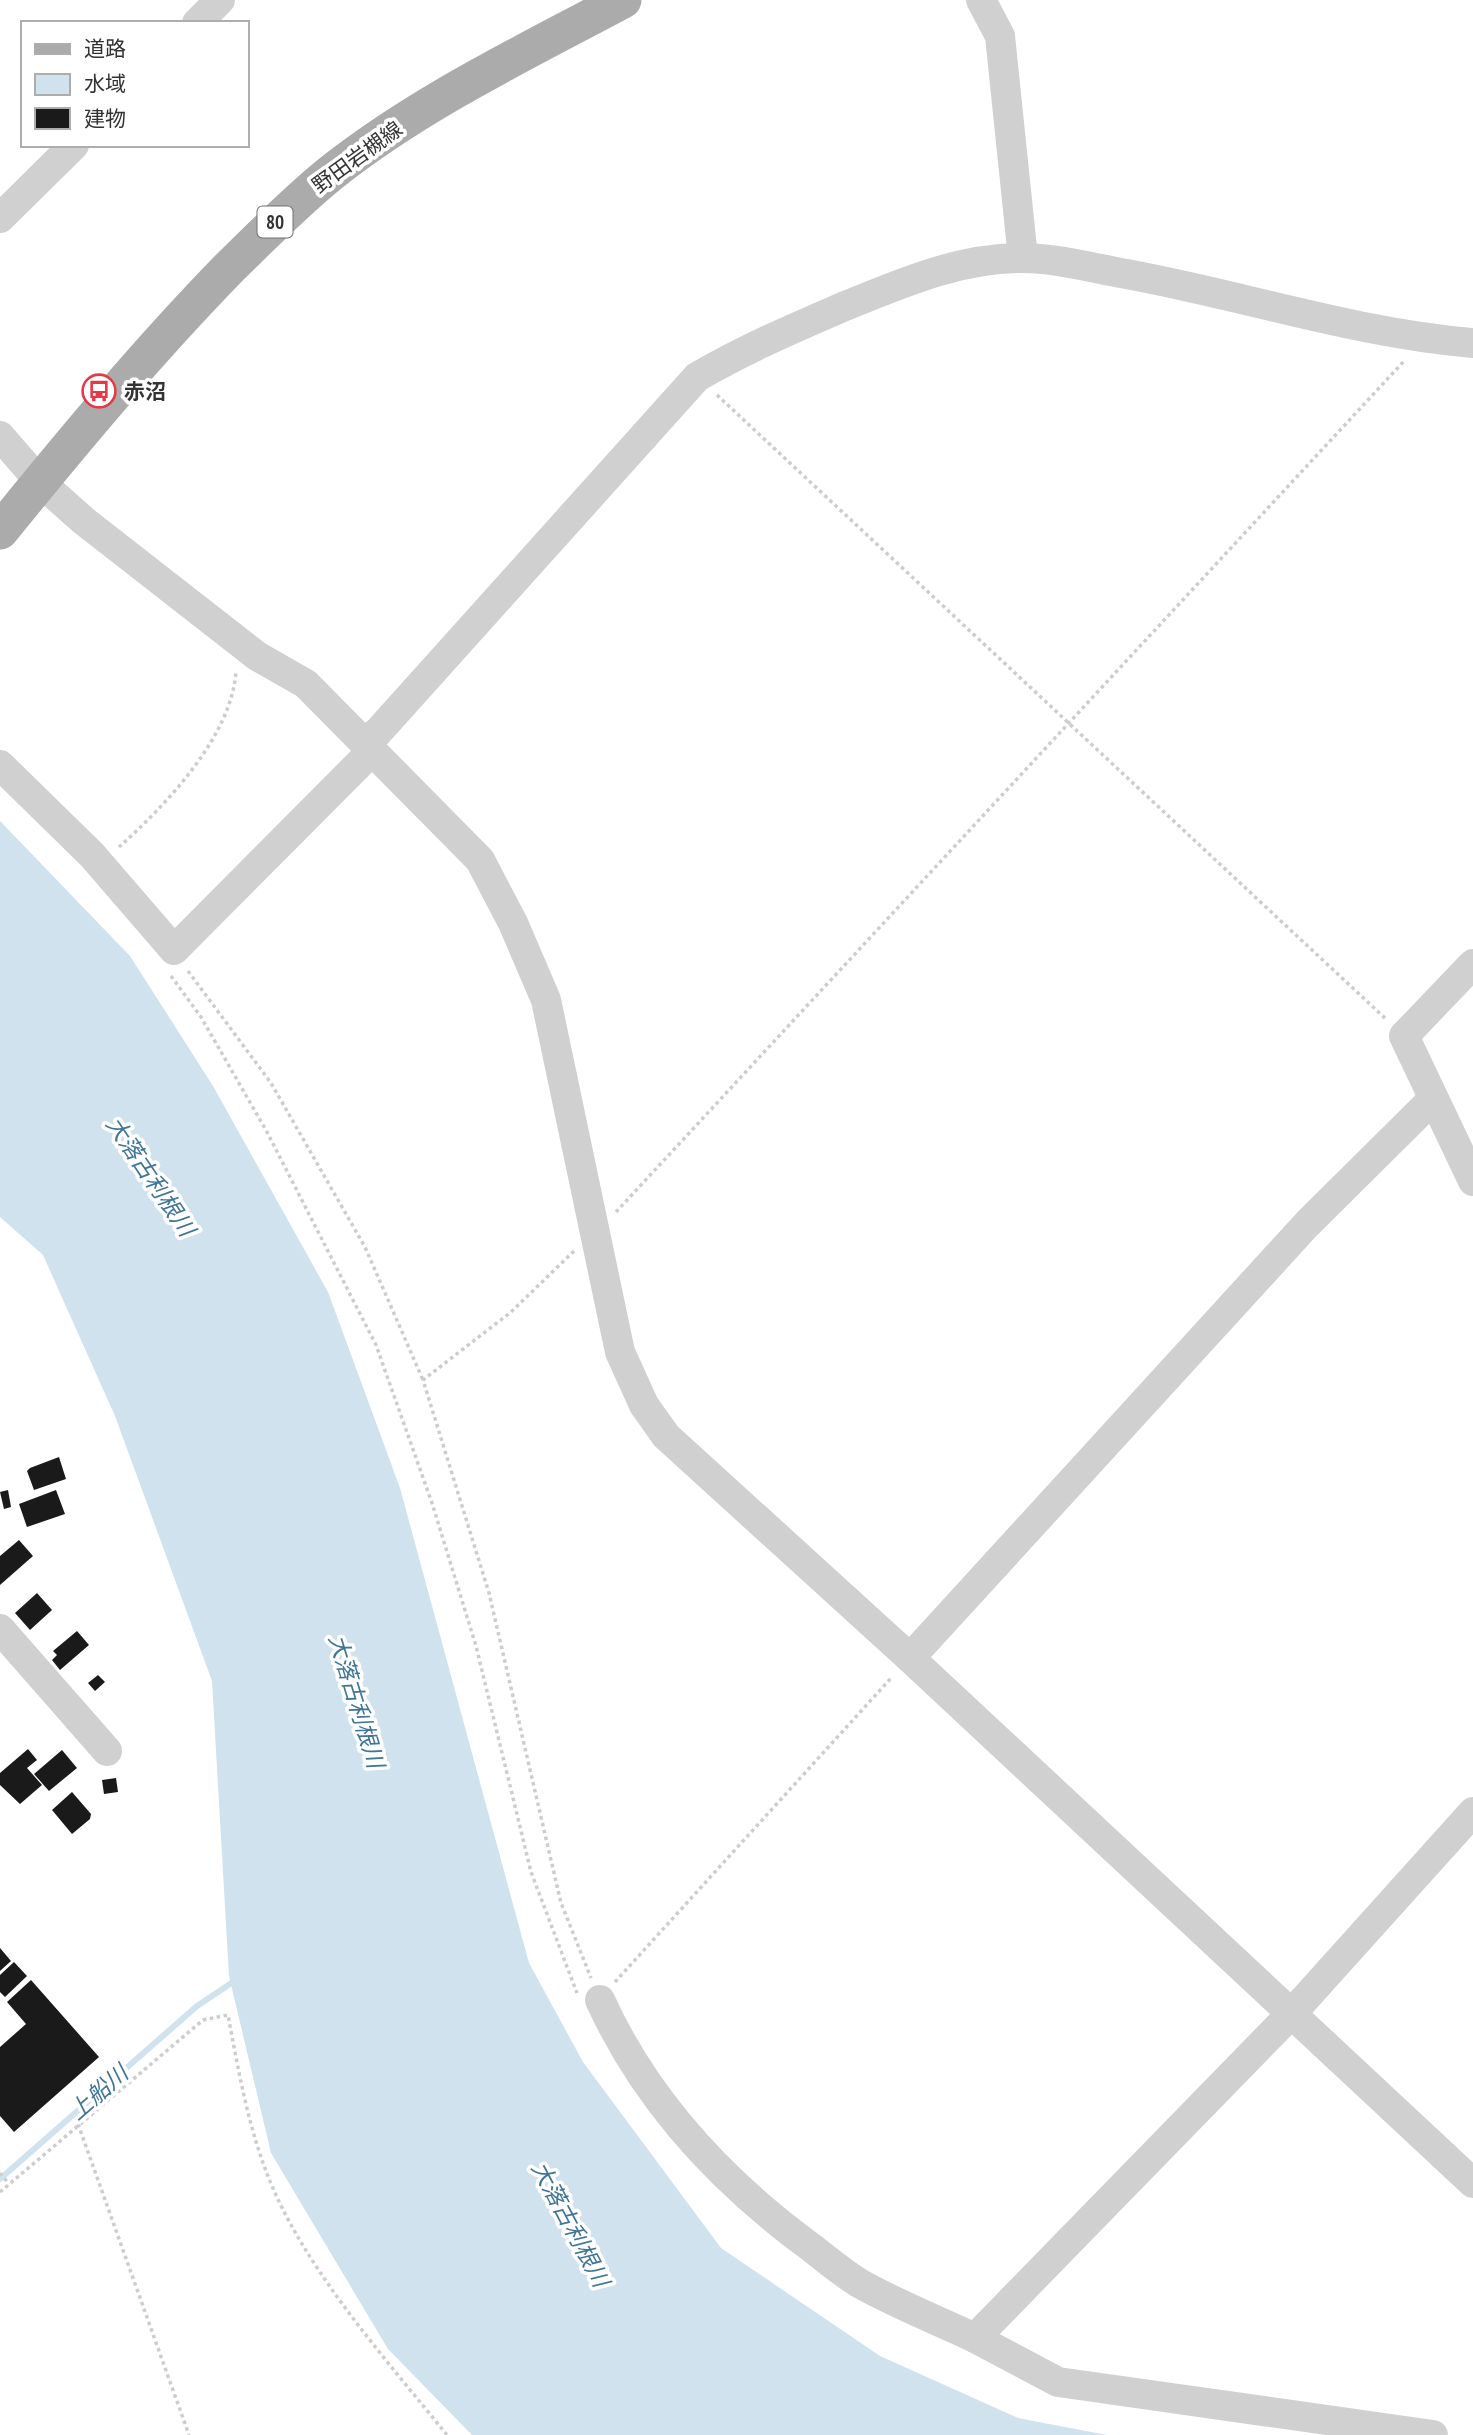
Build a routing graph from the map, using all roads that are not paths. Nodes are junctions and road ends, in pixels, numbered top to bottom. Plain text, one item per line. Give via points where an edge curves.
1 (220, 0) edge
2 (623, 0) edge
3 (981, 0) edge
4 (199, 21) edge
5 (72, 147) edge
6 (0, 218) edge
7 (1023, 258) junction
8 (1473, 343) edge
9 (0, 436) edge
10 (40, 482) junction
11 (0, 531) edge
12 (368, 747) junction
13 (0, 765) edge
14 (1473, 964) edge
15 (1433, 1098) junction
16 (1473, 1181) edge
17 (0, 1629) edge
18 (911, 1658) junction
19 (107, 1751) dead end
20 (1473, 1812) edge
21 (600, 2000) road end
22 (1293, 2012) junction
23 (1473, 2183) edge
24 (975, 2338) junction
25 (1433, 2435) edge

1 - 4 street
2 - 10 main road, 野田岩槻線 / 80 via 468,83 332,172 184,314
3 - 7 street via 1000,36
5 - 6 street
7 - 8 street via 1171,282 1351,326
7 - 12 street via 977,261 923,274 750,346 697,377
9 - 10 street
10 - 11 main road, 野田岩槻線 / 80
10 - 12 street via 257,656 306,684
12 - 13 street via 171,961 99,863
12 - 18 street via 480,860 546,1000 620,1352 644,1405 666,1436
14 - 15 street via 1404,1036
15 - 16 street
15 - 18 street via 1307,1224
17 - 19 street
18 - 22 street
20 - 22 street
21 - 24 street via 621,2045 656,2096 740,2191 858,2283
22 - 23 street
22 - 24 street
24 - 25 street via 1058,2382

